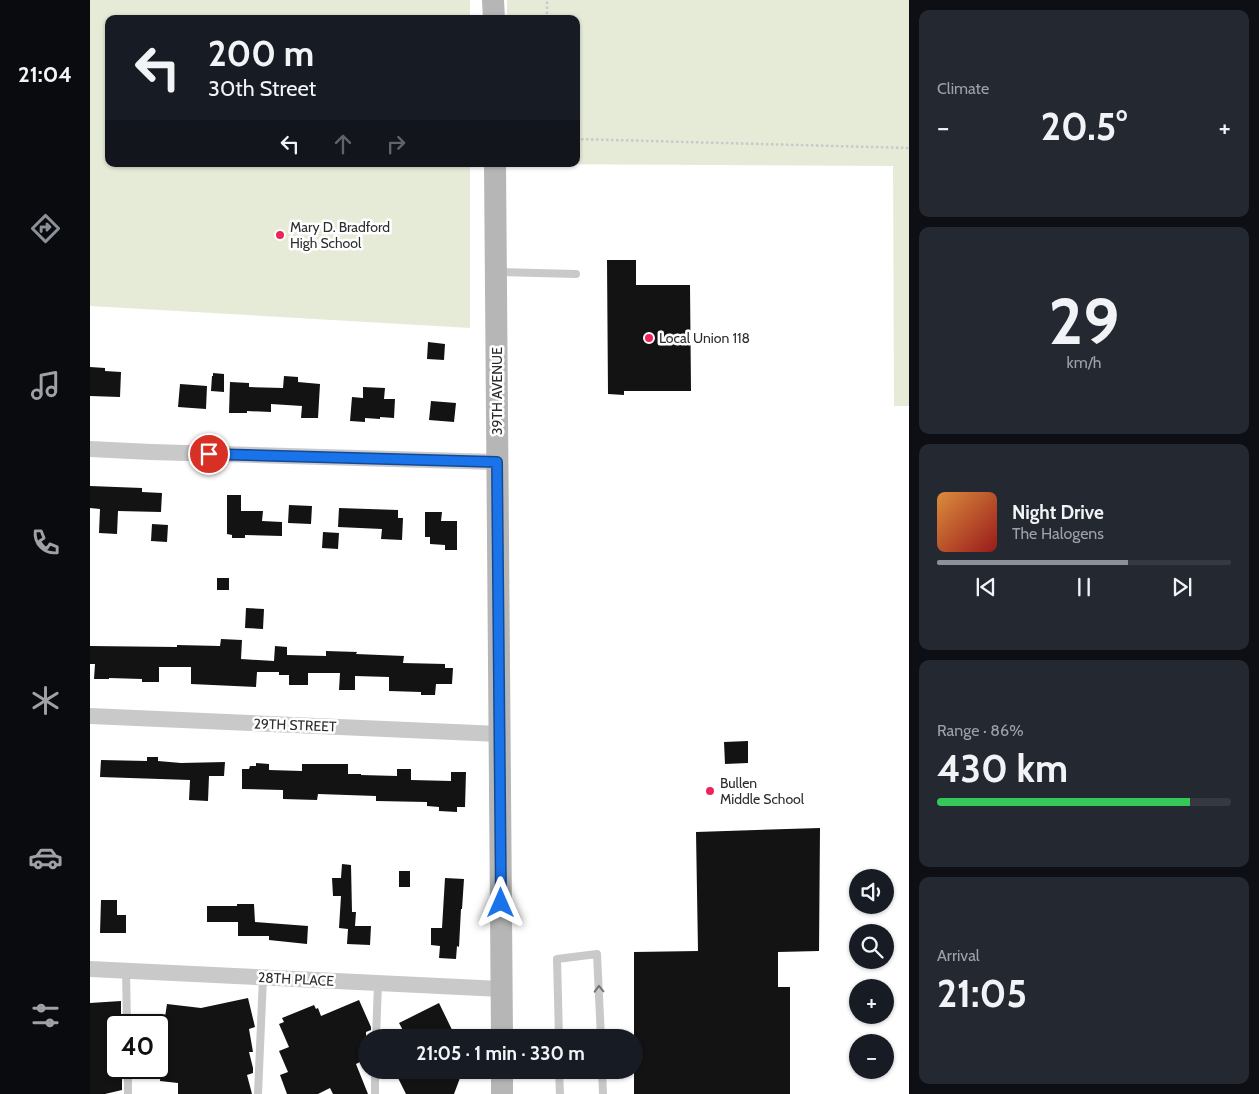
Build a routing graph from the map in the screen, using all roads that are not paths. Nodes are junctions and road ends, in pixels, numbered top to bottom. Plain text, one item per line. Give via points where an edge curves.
1 (494, 0) edge
2 (494, 15) edge
3 (495, 167) edge
4 (496, 272) junction
5 (576, 274) dead end
6 (90, 449) edge
7 (497, 462) junction
8 (90, 716) edge
9 (499, 734) junction
10 (90, 969) edge
11 (126, 971) junction
12 (263, 978) junction
13 (378, 983) junction
14 (501, 989) junction
15 (127, 1014) edge
16 (376, 1029) edge
17 (502, 1029) edge
18 (559, 1029) edge
19 (601, 1029) edge
20 (128, 1079) edge
21 (375, 1079) edge
22 (502, 1079) edge
23 (559, 1079) edge
24 (602, 1079) edge
25 (128, 1094) edge
26 (258, 1094) edge
27 (374, 1094) edge
28 (502, 1094) edge
29 (560, 1094) edge
30 (603, 1094) edge

1 - 2 street
3 - 4 street, 39TH AVENUE
4 - 5 lane
4 - 7 street, 39TH AVENUE
6 - 7 street
7 - 9 street, 39TH AVENUE
8 - 9 street, 29TH STREET
9 - 14 street, 39TH AVENUE
10 - 11 street, 28TH PLACE
11 - 12 street, 28TH PLACE
11 - 15 lane
12 - 13 street, 28TH PLACE
12 - 26 lane
13 - 14 street, 28TH PLACE
13 - 16 lane
14 - 17 street, 39TH AVENUE
19 -> 18 lane via 597,954 557,959
20 - 25 lane
21 - 27 lane
22 - 28 street
23 - 29 lane
24 - 30 lane

